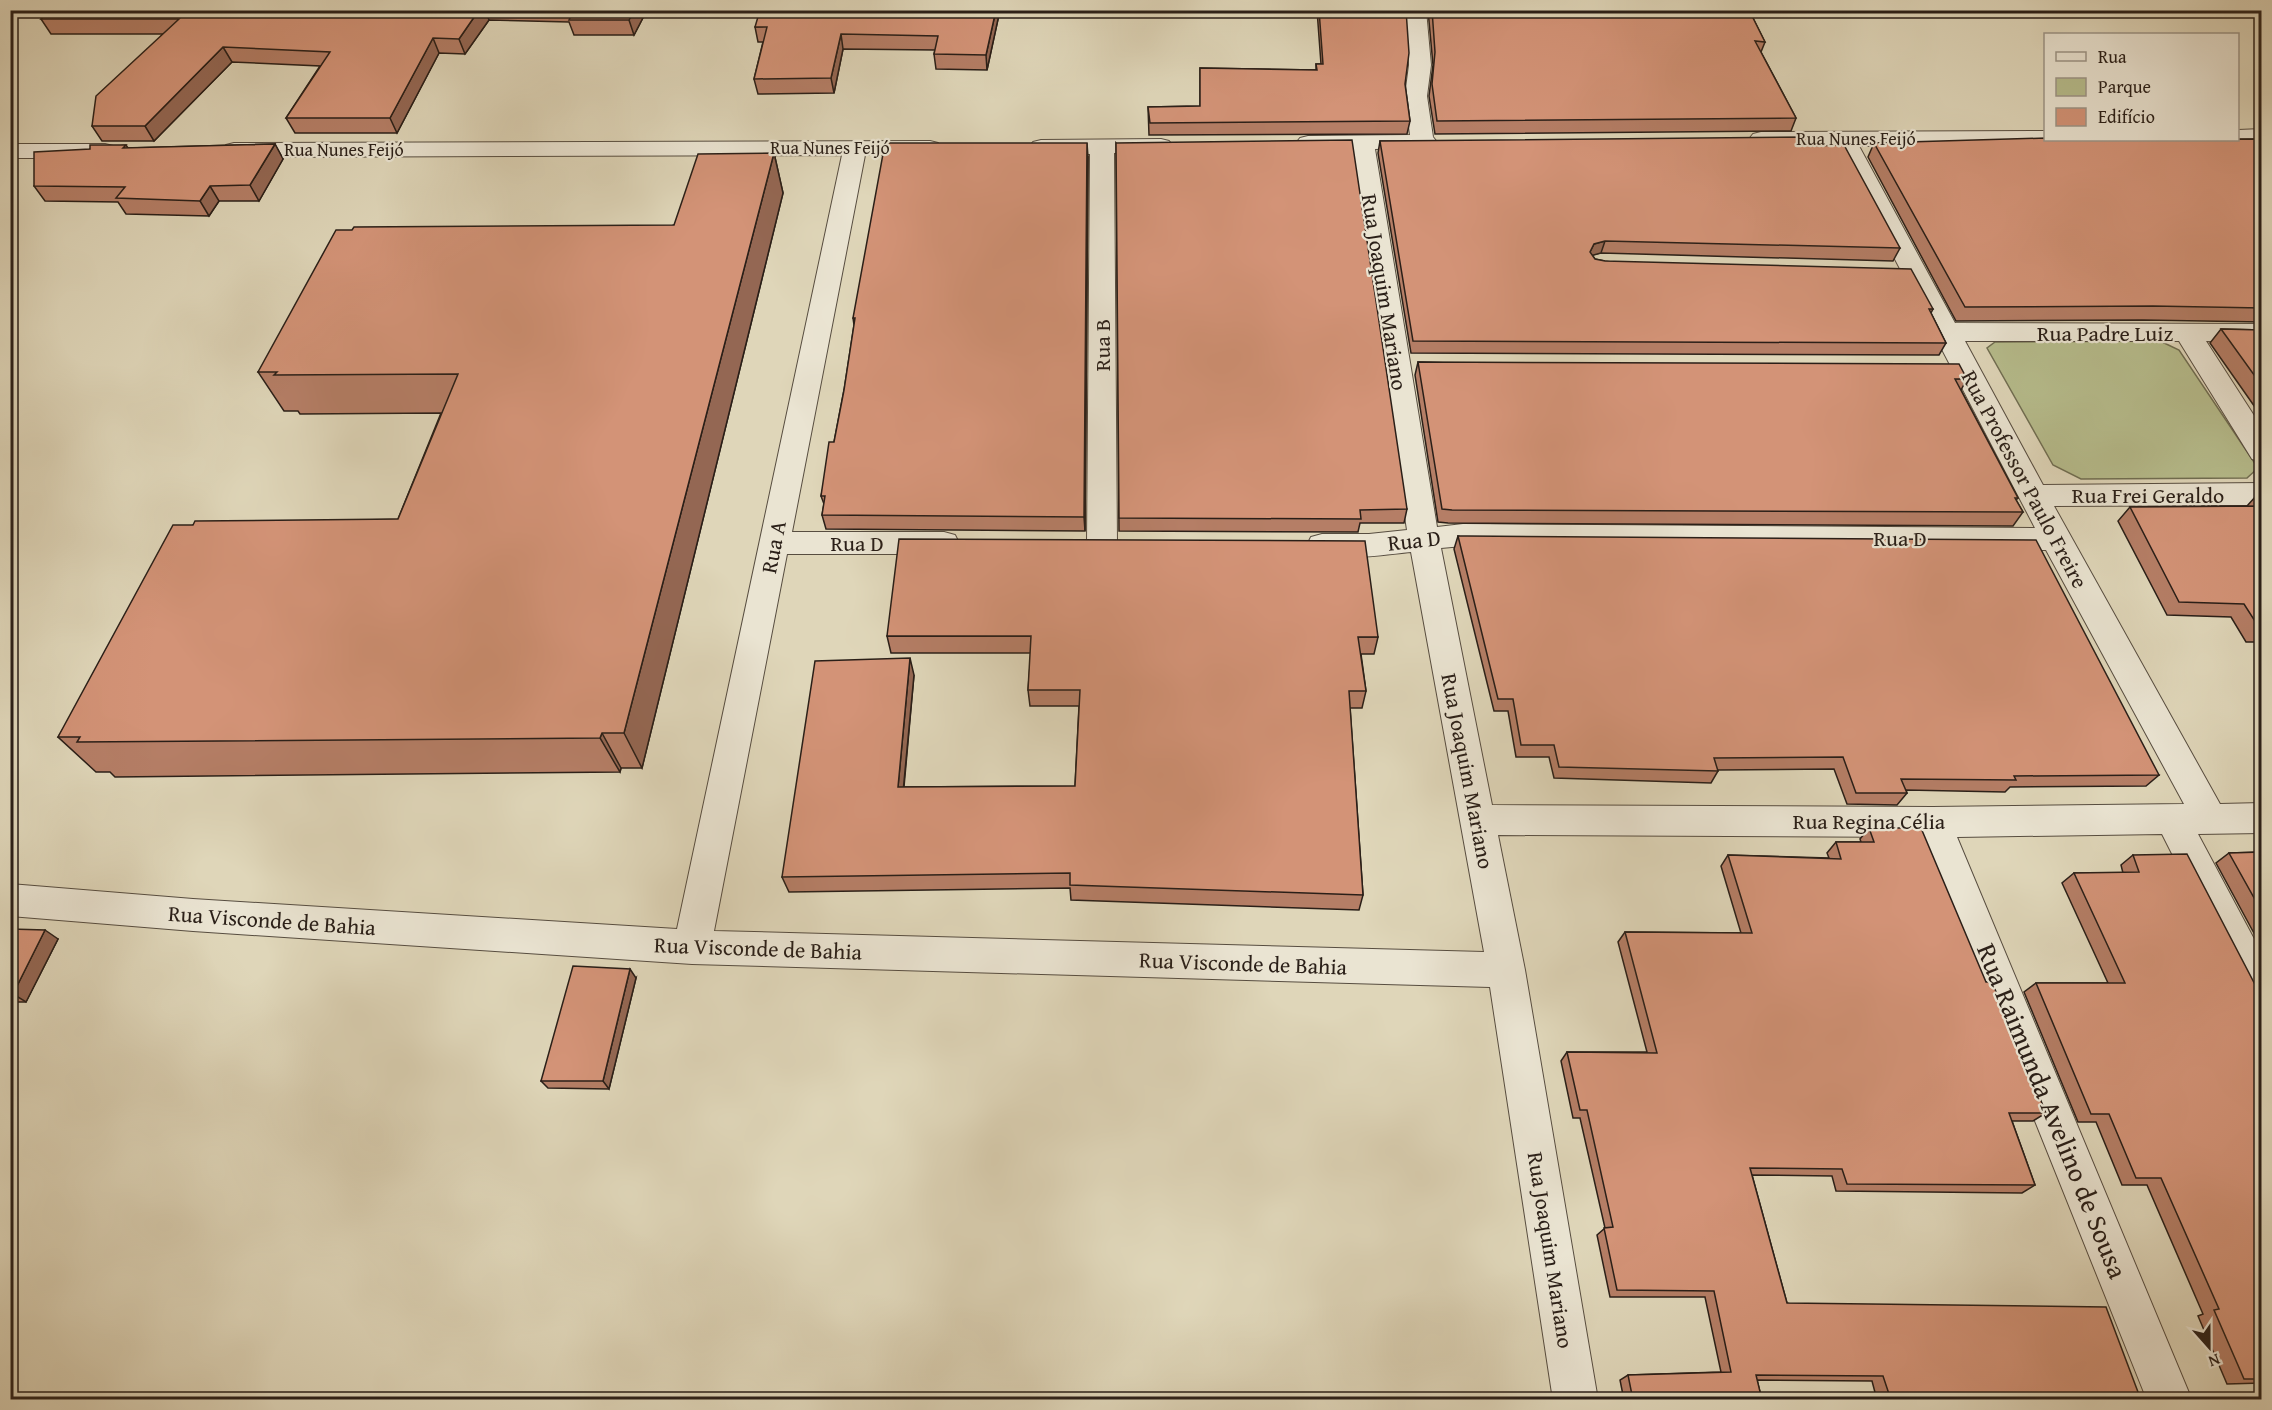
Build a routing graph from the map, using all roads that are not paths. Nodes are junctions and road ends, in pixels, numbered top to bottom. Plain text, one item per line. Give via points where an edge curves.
1 (1416, 10) edge
2 (2239, 136) edge
3 (2262, 136) edge
4 (2044, 138) edge
5 (1741, 139) edge
6 (1844, 139) junction
7 (1362, 142) junction
8 (1422, 142) junction
9 (1446, 142) edge
10 (1291, 144) edge
11 (1185, 145) edge
12 (1020, 147) edge
13 (1102, 147) junction
14 (855, 148) junction
15 (949, 148) edge
16 (213, 150) edge
17 (10, 151) edge
18 (129, 151) edge
19 (1948, 332) junction
20 (2187, 333) junction
21 (2262, 333) edge
22 (2262, 452) edge
23 (2262, 494) edge
24 (2034, 496) junction
25 (2055, 539) junction
26 (1424, 540) junction
27 (774, 543) junction
28 (973, 543) edge
29 (1102, 543) edge
30 (1300, 544) edge
31 (2172, 818) junction
32 (2210, 818) junction
33 (2262, 818) edge
34 (1477, 820) junction
35 (1933, 822) junction
36 (10, 900) edge
37 (692, 947) junction
38 (1506, 970) junction
39 (2262, 993) edge
40 (1576, 1400) edge
41 (2170, 1400) edge

1 - 8 street via 1420,65 1416,96
2 - 3 street
4 - 6 street, Rua Nunes Feijó
5 - 6 street, Rua Nunes Feijó
6 - 19 street, Rua Professor Paulo Freire via 1903,270
7 - 8 street
7 - 10 street
7 - 26 street, Rua Joaquim Mariano via 1408,364
8 - 9 street
11 - 13 street
12 - 13 street
13 - 29 street, Rua B
14 - 15 street, Rua Nunes Feijó
14 - 16 street, Rua Nunes Feijó
14 - 27 street, Rua A
17 - 18 street
19 - 20 street, Rua Padre Luiz
19 - 24 street, Rua Professor Paulo Freire via 1954,366
20 - 21 street, Rua Padre Luiz
20 - 22 street
23 - 24 street, Rua Frei Geraldo
24 - 25 street, Rua Professor Paulo Freire
25 - 26 street, Rua D via 1463,535
25 - 32 street, Rua Professor Paulo Freire
26 - 30 street, Rua D via 1369,545
26 - 34 street, Rua Joaquim Mariano
27 - 28 street, Rua D
27 - 37 street, Rua A
31 - 32 street, Rua Regina Célia
31 - 35 street, Rua Regina Célia
31 - 39 street
32 - 33 street, Rua Regina Célia
34 - 35 street, Rua Regina Célia
34 - 38 street, Rua Joaquim Mariano
35 - 41 street, Rua Raimunda Avelino de Sousa
36 - 37 street, Rua Visconde de Bahia
37 - 38 street, Rua Visconde de Bahia
38 - 40 street, Rua Joaquim Mariano

